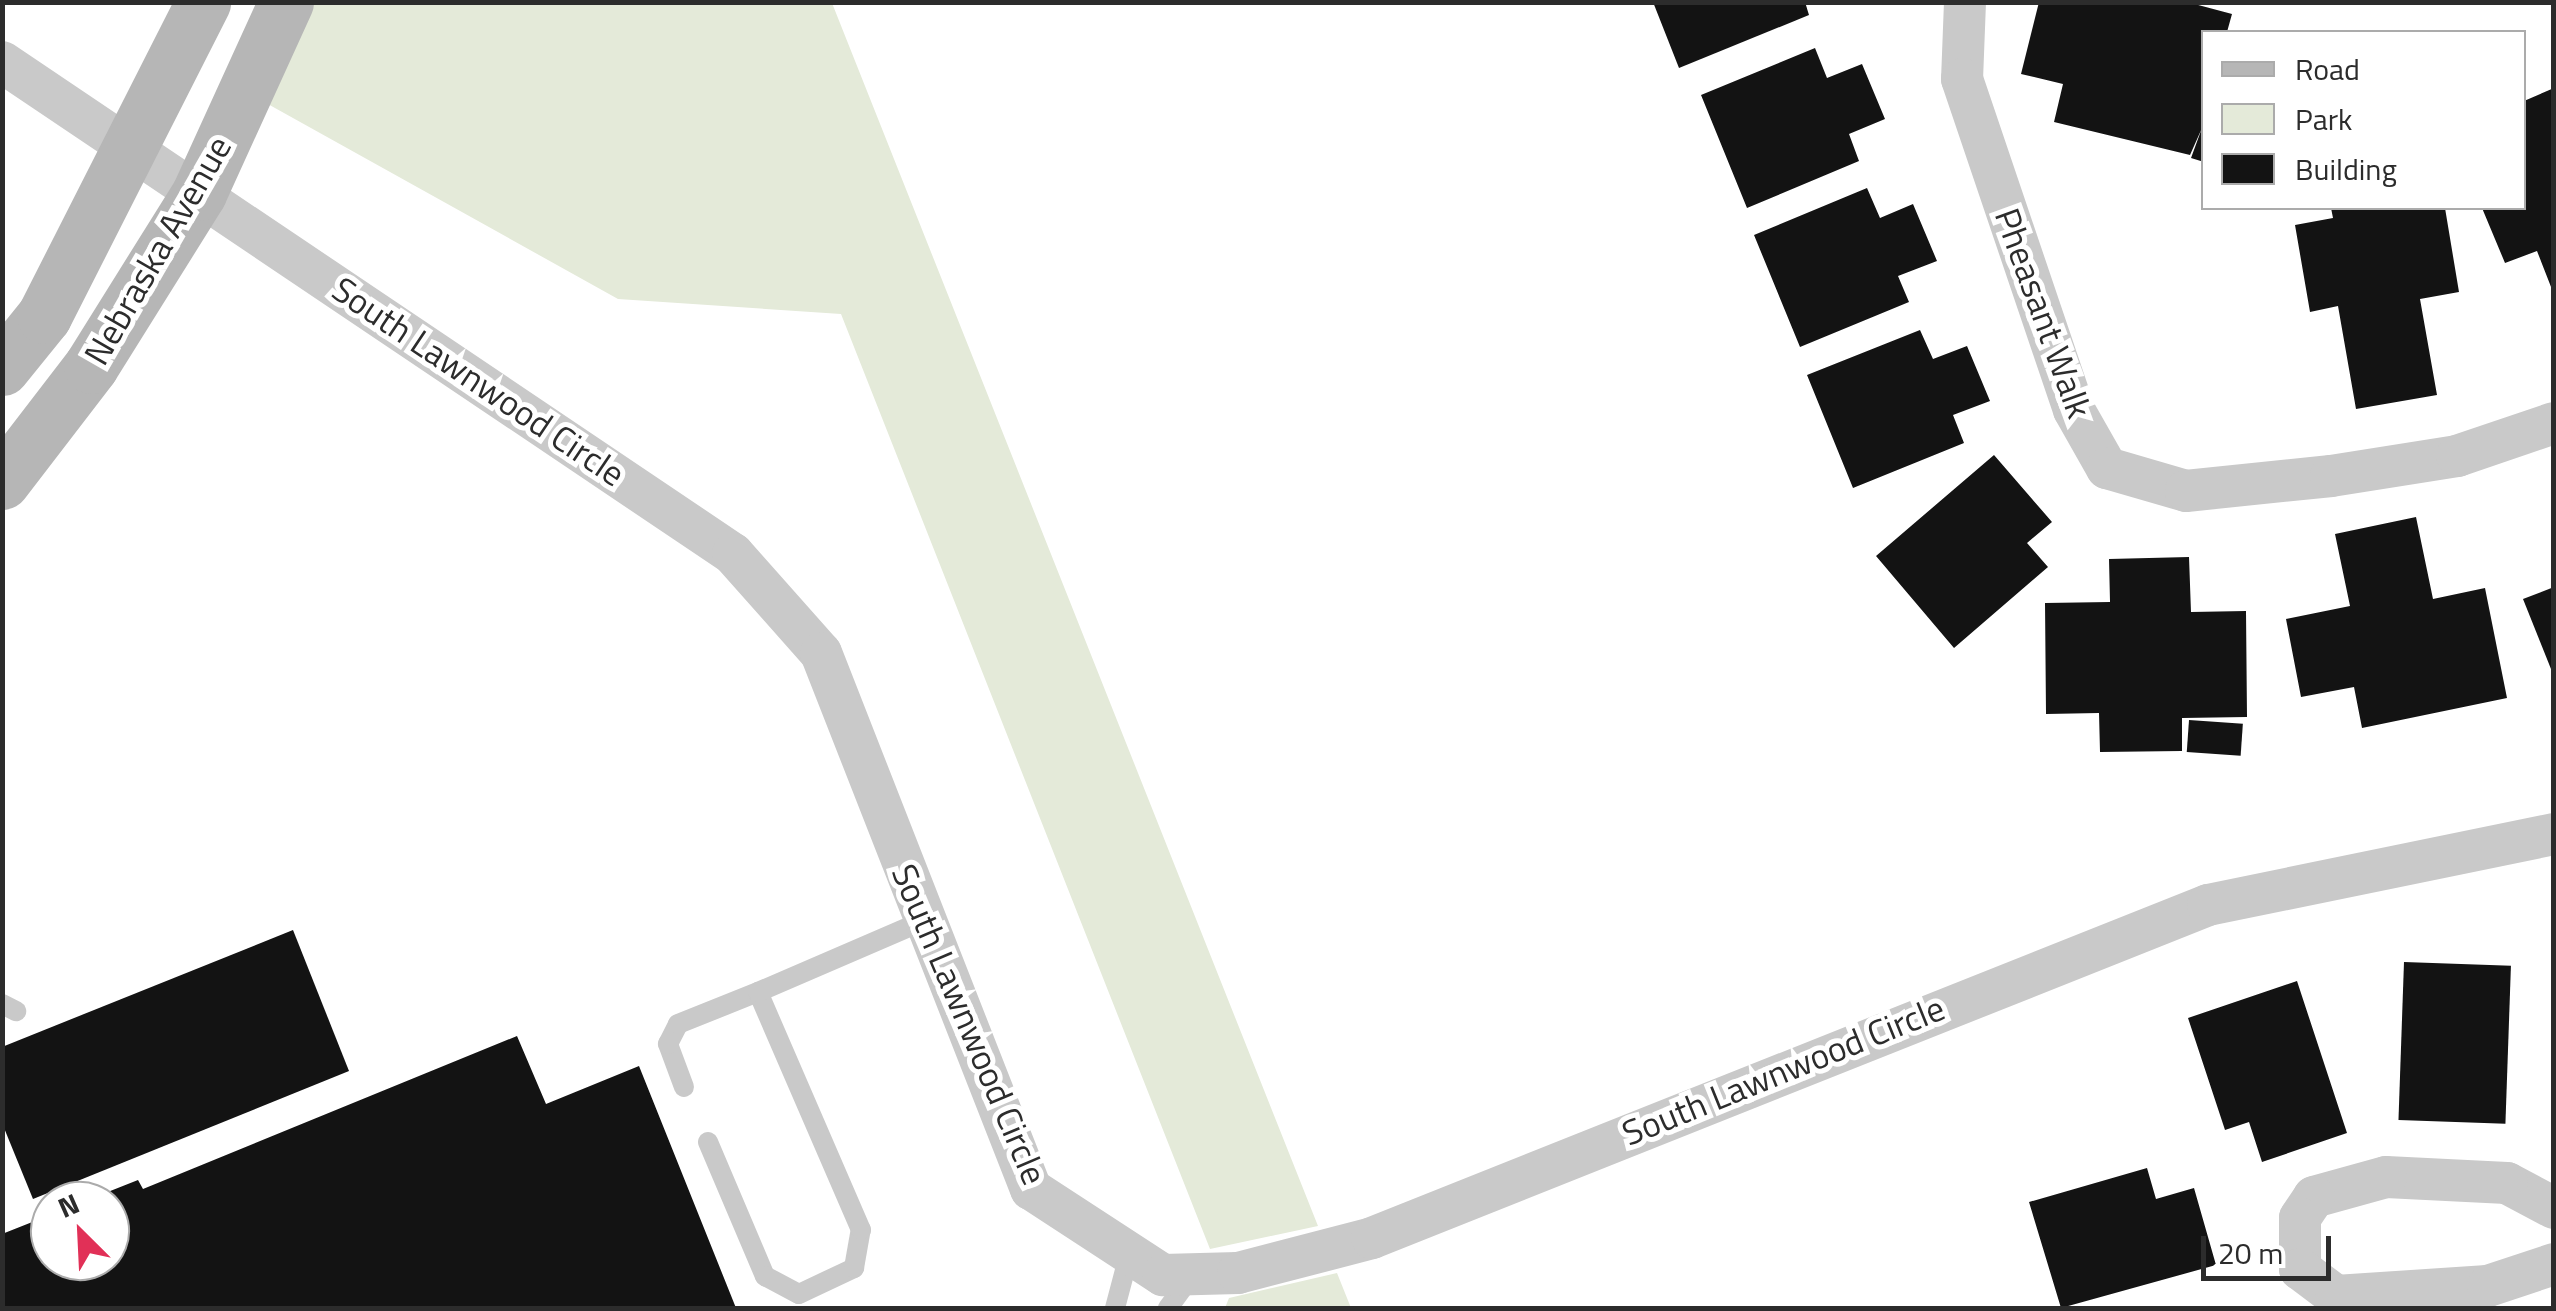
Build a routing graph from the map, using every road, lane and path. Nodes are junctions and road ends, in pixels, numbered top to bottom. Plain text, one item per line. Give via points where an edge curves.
1 (203, 2) edge
2 (286, 2) edge
3 (1965, 2) edge
4 (2, 62) edge
5 (133, 146) junction
6 (199, 193) junction
7 (2, 368) edge
8 (2554, 424) edge
9 (8, 467) edge
10 (2554, 834) edge
11 (925, 920) junction
12 (758, 992) junction
13 (684, 1087) dead end
14 (708, 1142) dead end
15 (2554, 1208) edge
16 (1129, 1256) junction
17 (2554, 1264) edge
18 (1193, 1274) junction
19 (1115, 1308) edge
20 (1168, 1308) edge

1 - 5 street, Nebraska Avenue
2 - 6 street, Nebraska Avenue
3 - 8 street, Pheasant Walk via 1962,79 2074,410 2108,468 2186,491 2258,484 2457,456
4 - 5 street, South Lawnwood Circle
5 - 6 street, South Lawnwood Circle
5 - 7 street, Nebraska Avenue via 44,316
6 - 9 street, Nebraska Avenue
6 - 11 street, South Lawnwood Circle via 733,554 821,653
10 - 18 street, South Lawnwood Circle via 2464,845 2208,905 1372,1238 1238,1273
11 - 12 lane
11 - 16 street, South Lawnwood Circle via 1030,1189
12 - 13 lane via 678,1024 668,1044
12 - 14 lane via 861,1230 854,1268 798,1294 764,1276
15 - 17 street via 2507,1183 2386,1177 2314,1197 2300,1218 2300,1269 2336,1296 2488,1286
16 - 18 street, South Lawnwood Circle via 1164,1275
16 - 19 lane
18 - 20 lane

